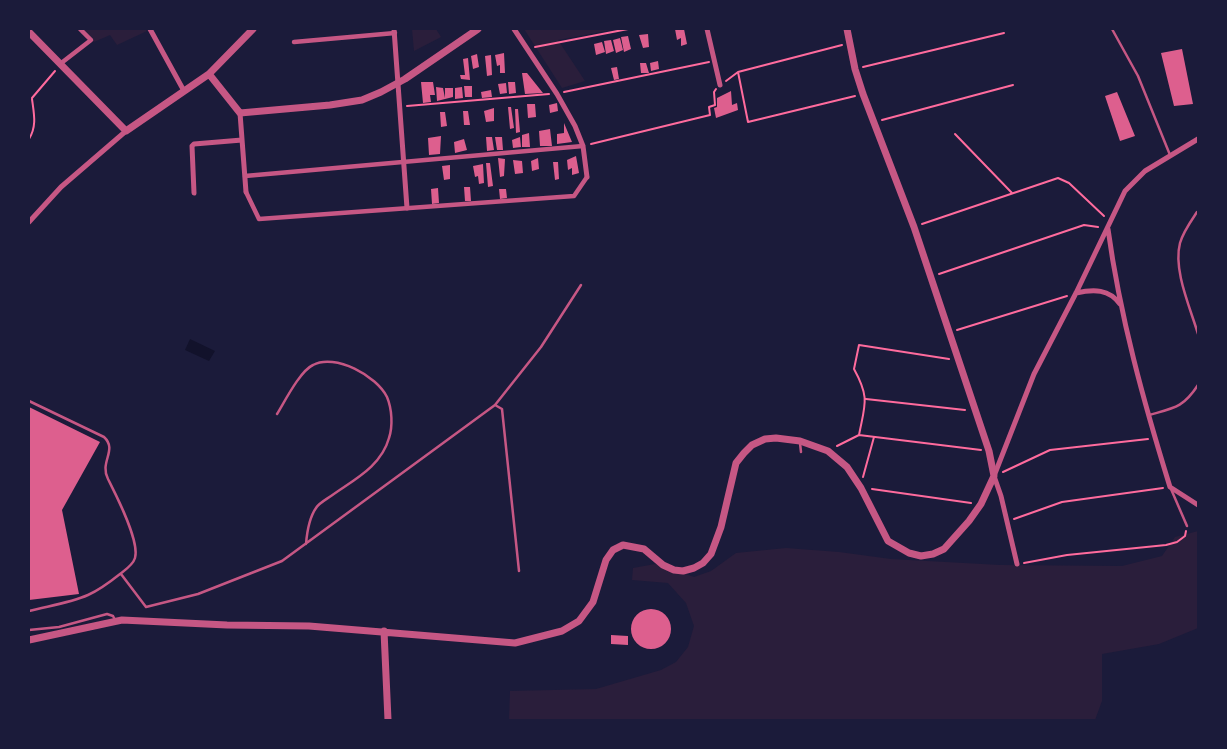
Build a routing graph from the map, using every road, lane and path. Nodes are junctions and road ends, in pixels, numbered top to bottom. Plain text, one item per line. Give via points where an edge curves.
1 (80, 29) edge
2 (150, 29) edge
3 (253, 29) edge
4 (478, 29) edge
5 (514, 29) edge
6 (628, 29) edge
7 (707, 29) edge
8 (847, 29) edge
9 (1112, 29) edge
10 (394, 31) edge
11 (29, 32) edge
12 (1004, 33) dead end
13 (294, 42) dead end
14 (850, 43) junction
15 (526, 48) junction
16 (60, 64) junction
17 (855, 68) junction
18 (738, 72) junction
19 (208, 74) junction
20 (398, 83) junction
21 (1013, 85) dead end
22 (720, 86) junction
23 (184, 91) junction
24 (862, 94) junction
25 (29, 96) edge
26 (32, 98) junction
27 (240, 113) junction
28 (873, 123) junction
29 (126, 131) junction
30 (955, 134) dead end
31 (29, 139) edge
32 (1198, 139) edge
33 (242, 140) junction
34 (584, 146) junction
35 (1170, 156) junction
36 (404, 162) junction
37 (245, 176) junction
38 (587, 177) joint
39 (246, 192) joint
40 (194, 193) dead end
41 (1012, 193) junction
42 (407, 208) junction
43 (1197, 212) dead end
44 (29, 222) edge
45 (1111, 222) junction
46 (914, 227) junction
47 (1108, 229) junction
48 (931, 276) junction
49 (581, 285) dead end
50 (1076, 293) junction
51 (1122, 309) junction
52 (950, 332) junction
53 (1198, 334) edge
54 (959, 361) junction
55 (1198, 385) edge
56 (866, 399) junction
57 (29, 401) edge
58 (495, 405) junction
59 (976, 411) junction
60 (277, 414) dead end
61 (1148, 415) junction
62 (859, 435) junction
63 (874, 437) junction
64 (1155, 439) junction
65 (800, 441) junction
66 (828, 451) junction
67 (989, 451) junction
68 (800, 452) dead end
69 (994, 476) junction
70 (1170, 487) junction
71 (860, 488) junction
72 (981, 504) junction
73 (1198, 505) edge
74 (1007, 522) junction
75 (1187, 526) joint
76 (306, 544) junction
77 (1017, 564) joint
78 (519, 571) dead end
79 (120, 574) junction
80 (29, 611) edge
81 (116, 621) junction
82 (29, 630) edge
83 (384, 631) junction
84 (29, 640) edge
85 (388, 720) edge

1 - 16 street via 91,40
2 - 23 street
3 - 19 street
4 - 20 street
5 - 15 street
6 - 15 path
7 - 22 street
8 - 14 street
9 - 35 lane via 1138,76
10 - 13 street
10 - 20 street
11 - 16 street
12 - 17 path
14 - 17 street
14 - 18 path
15 - 34 street
16 - 26 path
16 - 29 street
17 - 24 street
18 - 22 path
18 - 24 path via 748,122
19 - 23 street
19 - 27 street
20 - 27 street via 362,100
20 - 36 street
21 - 28 path
22 - 34 path via 714,92 715,105 709,107 710,115
23 - 29 street
24 - 28 street
25 - 26 path
26 - 31 path via 35,125
27 - 33 street
28 - 46 street
29 - 44 street via 61,187
30 - 41 path
32 - 35 street
33 - 37 street
33 - 40 street via 194,144 191,148
34 - 36 street
34 - 38 street
35 - 45 street via 1145,171 1125,192
36 - 37 street
36 - 42 street
37 - 39 street
38 - 42 street via 574,196
39 - 42 street via 259,219
41 - 45 path via 1058,178
41 - 46 path
43 - 53 lane via 1180,241 1178,255 1181,278
45 - 47 street
46 - 48 street
47 - 48 path via 1084,226
47 - 50 street
47 - 51 street
48 - 52 street
49 - 58 lane via 541,347
50 - 51 street via 1103,291 1113,296
50 - 52 path
50 - 69 street via 1034,374
51 - 61 street
52 - 54 street
54 - 56 path via 859,345 854,369
54 - 59 street
55 - 61 lane via 1190,398 1177,408
56 - 59 path
56 - 62 path
57 - 79 lane via 108,441 110,452 104,467 105,474 130,526 135,546 135,557
58 - 76 lane
58 - 78 lane via 502,409
59 - 67 street
60 - 76 lane via 304,372 312,365 326,361 337,362 372,379 387,396 392,414 389,438 380,458 317,507 308,526
61 - 64 street
62 - 63 path
62 - 66 path
63 - 67 path
63 - 71 path
64 - 69 path via 1050,450
64 - 70 street
65 - 66 street
65 - 68 lane
65 - 83 street via 764,439 744,453 736,464 711,554 703,563 682,571 674,570 644,549 623,545 613,550 606,560 593,602 579,621 562,631 515,643
66 - 71 street via 847,467
67 - 69 street
69 - 72 street
69 - 74 street
70 - 73 street
70 - 74 path via 1062,502
70 - 75 lane
71 - 72 path
71 - 72 street via 888,541 921,556 944,549
74 - 77 street
75 - 77 path via 1185,536 1166,545 1067,555
76 - 79 lane via 282,561 198,594 146,607
79 - 80 lane via 87,596
81 - 82 lane via 107,614 58,627
81 - 83 street
81 - 84 street
83 - 85 street

